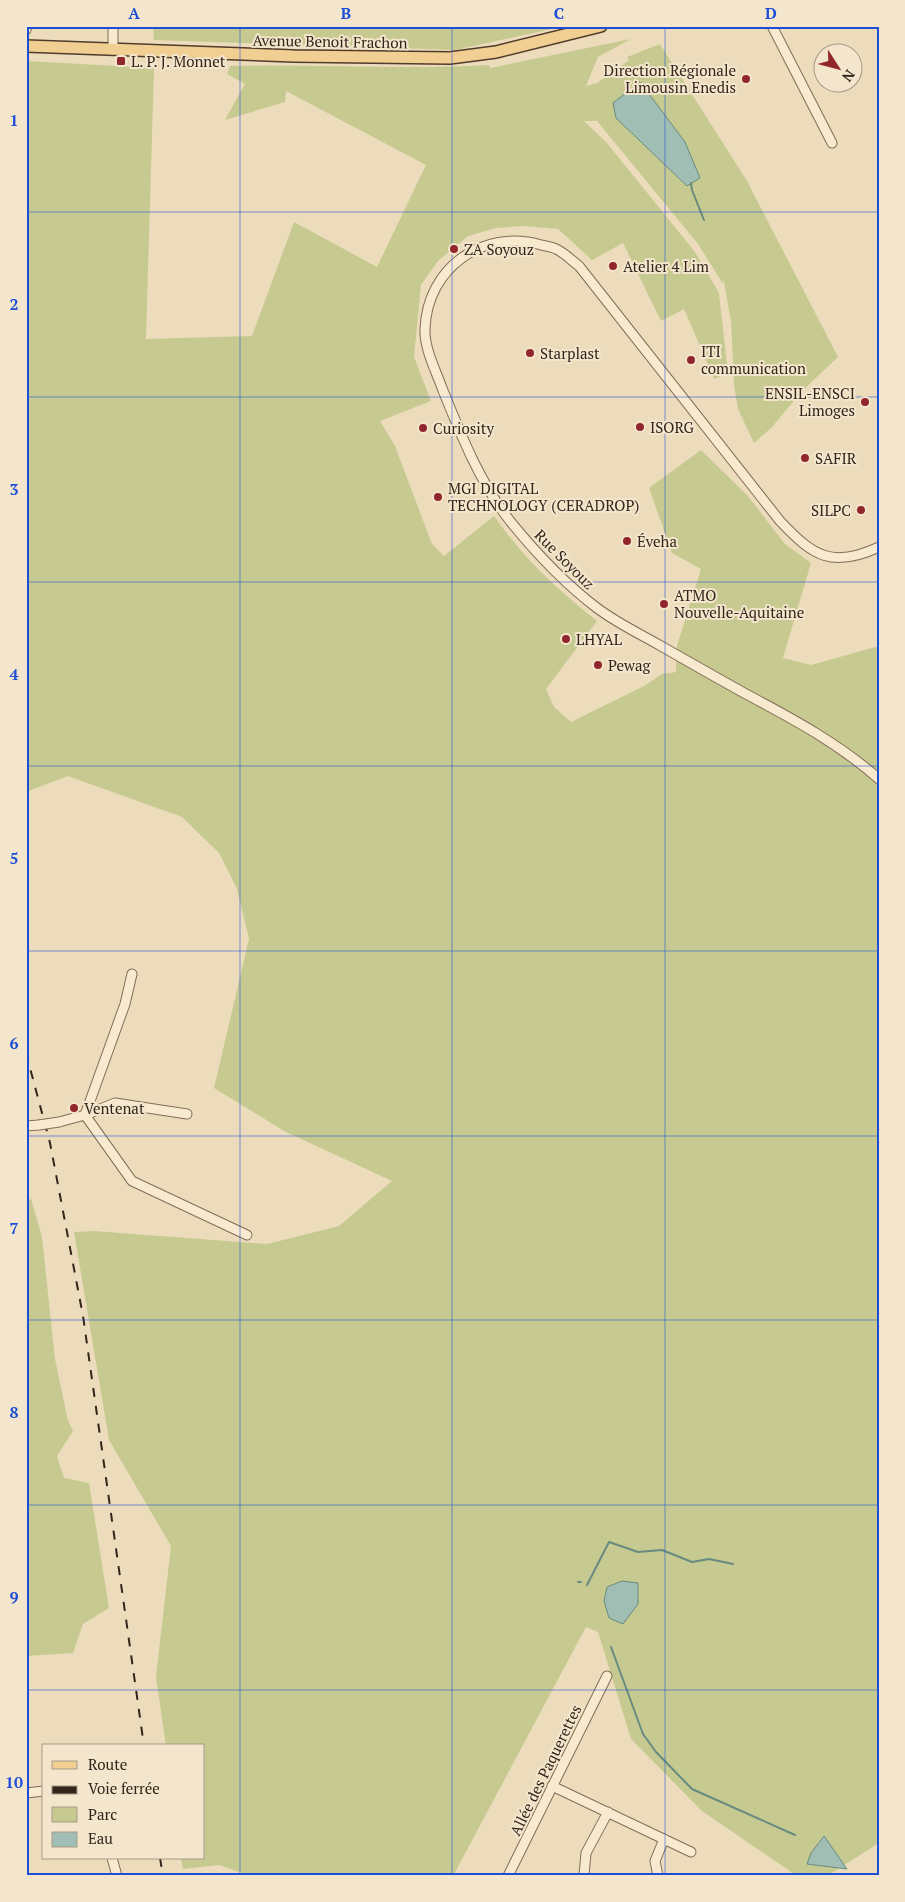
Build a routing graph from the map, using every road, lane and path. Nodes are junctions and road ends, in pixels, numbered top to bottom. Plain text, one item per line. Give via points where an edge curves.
1 (27, 26) edge
2 (113, 26) edge
3 (601, 26) edge
4 (772, 26) edge
5 (26, 30) edge
6 (26, 46) edge
7 (112, 49) junction
8 (832, 143) dead end
9 (879, 547) edge
10 (879, 779) edge
11 (132, 974) dead end
12 (187, 1114) dead end
13 (85, 1115) junction
14 (26, 1126) edge
15 (248, 1235) dead end
16 (607, 1676) dead end
17 (552, 1786) junction
18 (42, 1791) edge
19 (26, 1793) edge
20 (608, 1812) junction
21 (664, 1840) junction
22 (691, 1852) dead end
23 (113, 1860) edge
24 (584, 1875) edge
25 (118, 1876) edge
26 (508, 1876) edge
27 (658, 1876) edge

1 - 5 street
2 - 7 street
3 - 7 main road, Avenue Benoit Frachon via 496,52 450,58
4 - 8 street
6 - 7 main road, Avenue Benoit Frachon
9 - 10 street, Rue Soyouz via 858,556 836,559 802,545 579,266 558,250 532,242 506,240 480,246 456,262 438,283 428,306 425,331 436,371 480,474 508,519 534,550 598,609 819,733 856,758
11 - 13 street via 125,1004
12 - 13 street via 115,1103
13 - 14 street, bridge
13 - 15 street via 132,1181
16 - 17 street, Allée des Paquerettes
17 - 20 street
17 - 26 street, Allée des Paquerettes
18 - 19 street
20 - 21 street
20 - 24 street via 586,1853
21 - 22 street
21 - 27 street via 654,1862
23 - 25 street

